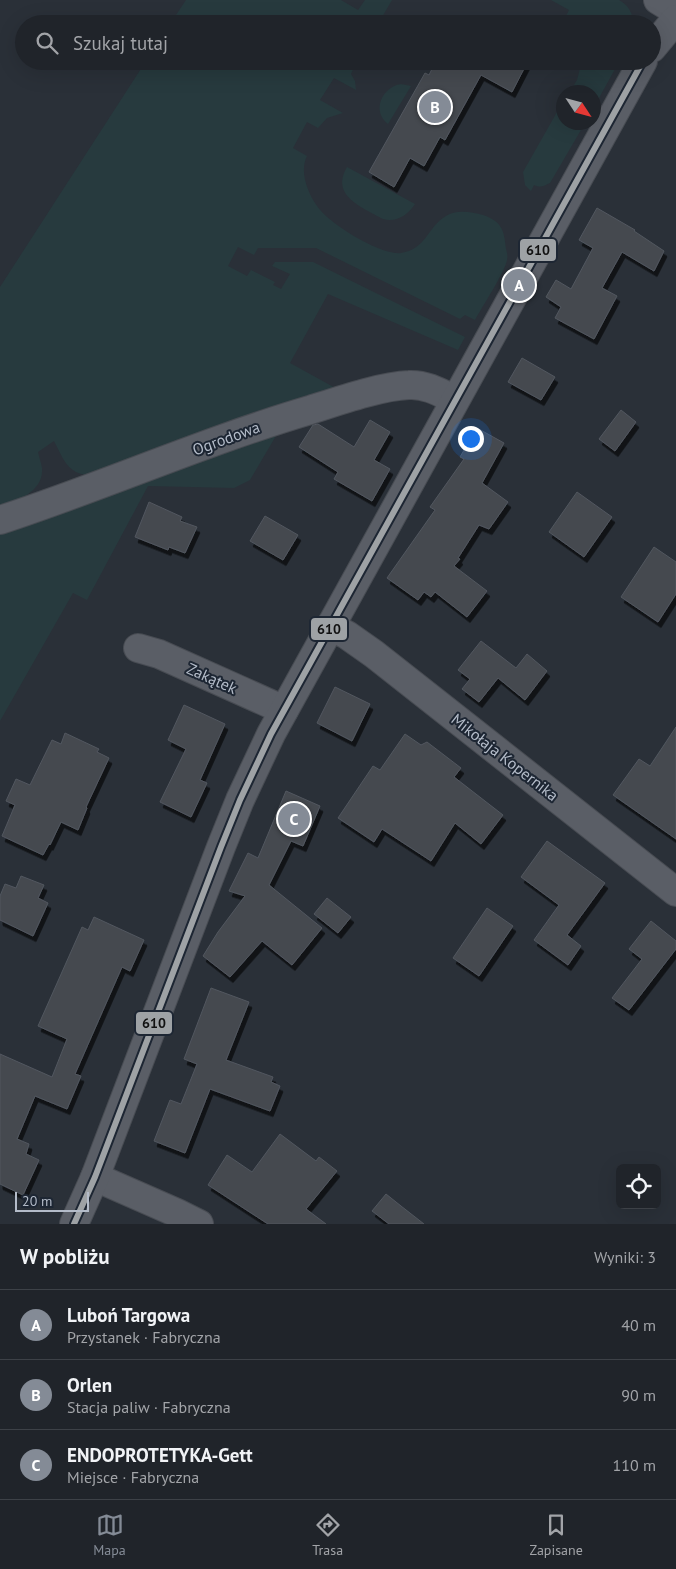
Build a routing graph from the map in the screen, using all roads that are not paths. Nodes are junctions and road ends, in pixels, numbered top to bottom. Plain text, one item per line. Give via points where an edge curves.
1 (658, 0) edge
2 (676, 12) edge
3 (676, 19) edge
4 (661, 37) edge
5 (638, 70) edge
6 (455, 400) junction
7 (0, 520) edge
8 (330, 626) junction
9 (138, 648) dead end
10 (284, 710) junction
11 (676, 892) edge
12 (95, 1177) junction
13 (74, 1224) edge
14 (199, 1224) edge

1 - 2 street
3 - 4 street
5 - 6 street
6 - 7 street, Ogrodowa via 432,389 410,385 386,389 235,434
6 - 8 street
8 - 10 street
8 - 11 street, Mikołaja Kopernika via 370,650
9 - 10 street, Zakątek via 159,654
10 - 12 street via 221,847
12 - 13 street
12 - 14 street

